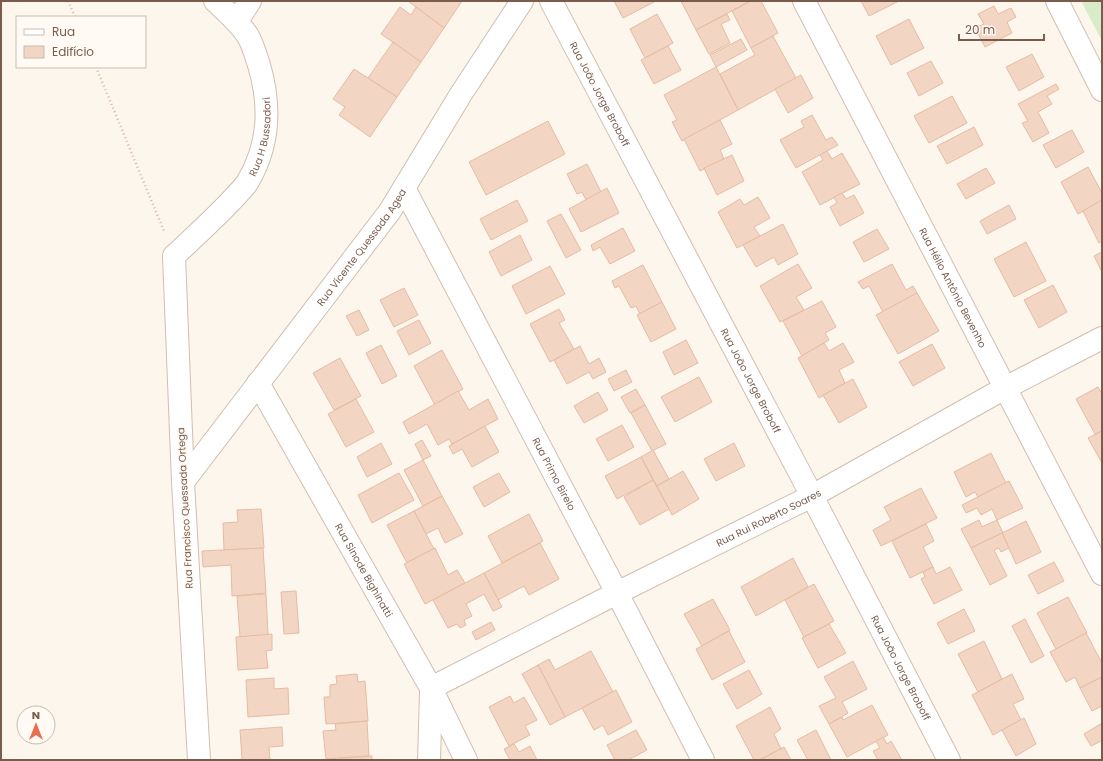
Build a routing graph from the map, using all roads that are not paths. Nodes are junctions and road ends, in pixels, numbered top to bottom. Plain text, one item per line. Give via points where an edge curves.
1 (214, 1) edge
2 (250, 1) edge
3 (522, 1) edge
4 (551, 1) edge
5 (804, 1) edge
6 (1057, 1) edge
7 (237, 21) junction
8 (1102, 90) edge
9 (404, 188) junction
10 (174, 256) joint
11 (1102, 338) edge
12 (258, 383) junction
13 (1005, 388) junction
14 (183, 482) junction
15 (812, 496) junction
16 (1102, 574) edge
17 (617, 593) junction
18 (431, 688) junction
19 (199, 760) edge
20 (428, 760) edge
21 (466, 760) edge
22 (703, 760) edge
23 (949, 760) edge

1 - 7 street, Rua H Bussadori
2 - 7 street
3 - 9 street, Rua Vicente Quessada Agea
4 - 15 street, Rua João Jorge Broboff
5 - 13 street, Rua Hélio Antônio Bevenho
6 - 8 street
7 - 10 street, Rua H Bussadori via 249,38 262,77 266,100 267,122 259,160 247,184
9 - 12 street, Rua Vicente Quessada Agea via 390,211
9 - 17 street, Rua Primo Birelo
10 - 14 street, Rua Francisco Quessada Ortega
11 - 13 street, Rua Rui Roberto Soares
12 - 14 street, Rua Vicente Quessada Agea
12 - 18 street, Rua Sinode Bighinatti
13 - 15 street, Rua Rui Roberto Soares
13 - 16 street, Rua Hélio Antônio Bevenho
14 - 19 street, Rua Francisco Quessada Ortega
15 - 17 street, Rua Rui Roberto Soares
15 - 23 street, Rua João Jorge Broboff
17 - 18 street, Rua Rui Roberto Soares
17 - 22 street, Rua Primo Birelo
18 - 20 street
18 - 21 street, Rua Sinode Bighinatti

